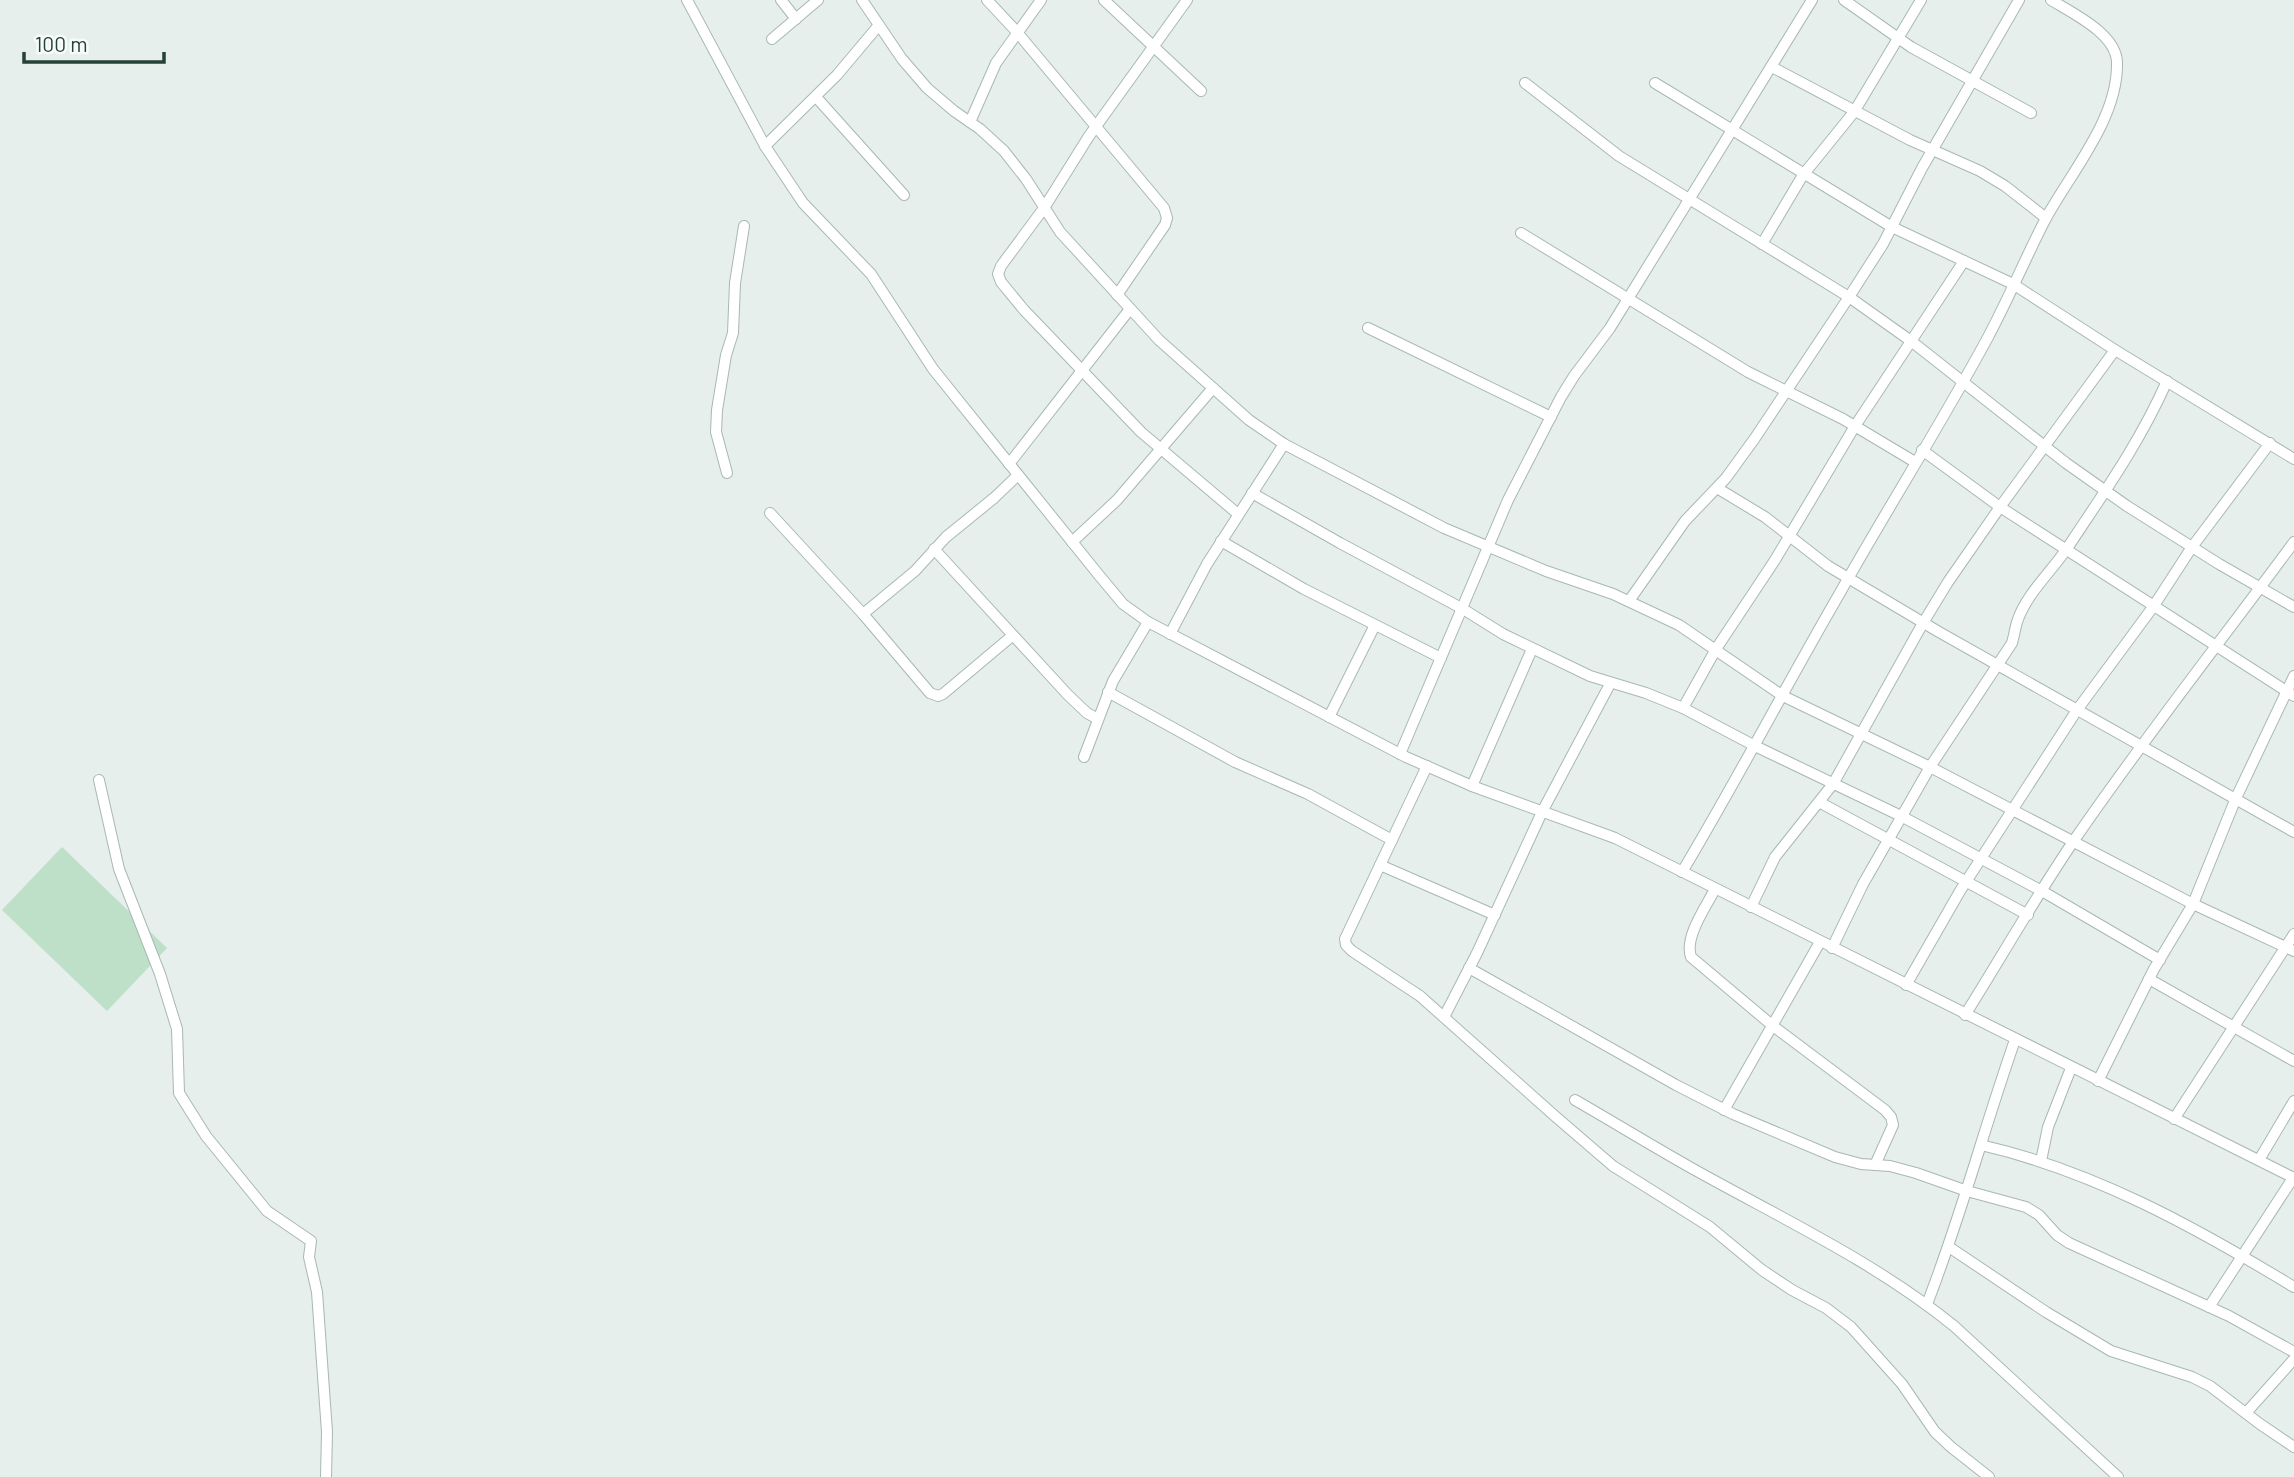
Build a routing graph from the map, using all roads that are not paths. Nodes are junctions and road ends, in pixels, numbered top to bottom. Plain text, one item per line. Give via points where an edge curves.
1 (687, 0) edge
2 (781, 0) edge
3 (818, 0) edge
4 (862, 0) edge
5 (987, 0) edge
6 (1041, 0) edge
7 (1104, 0) edge
8 (1187, 0) edge
9 (1812, 0) edge
10 (1844, 0) edge
11 (1921, 0) edge
12 (2019, 0) edge
13 (2051, 0) edge
14 (796, 19) junction
15 (879, 25) junction
16 (1016, 31) junction
17 (1899, 38) junction
18 (772, 39) dead end
19 (1154, 47) junction
20 (1772, 67) junction
21 (1655, 82) dead end
22 (1972, 82) junction
23 (1525, 83) dead end
24 (1200, 91) dead end
25 (816, 97) junction
26 (1854, 112) junction
27 (2031, 113) dead end
28 (970, 122) junction
29 (1095, 127) junction
30 (1732, 129) junction
31 (765, 146) junction
32 (1931, 151) junction
33 (1803, 175) junction
34 (904, 195) dead end
35 (1688, 199) junction
36 (1044, 208) junction
37 (2046, 218) junction
38 (744, 226) dead end
39 (1892, 227) junction
40 (1521, 233) dead end
41 (1762, 244) junction
42 (1964, 261) junction
43 (2013, 284) junction
44 (1117, 295) junction
45 (1849, 297) junction
46 (1628, 299) junction
47 (1130, 309) junction
48 (1368, 328) dead end
49 (1911, 341) junction
50 (2115, 350) junction
51 (1083, 371) junction
52 (1962, 381) junction
53 (2167, 381) junction
54 (1213, 388) junction
55 (1786, 392) junction
56 (1551, 416) junction
57 (1855, 426) junction
58 (2270, 443) junction
59 (1283, 444) junction
60 (2045, 446) junction
61 (1162, 450) junction
62 (1922, 450) junction
63 (2294, 459) edge
64 (1915, 462) junction
65 (1009, 464) junction
66 (727, 473) dead end
67 (1018, 475) junction
68 (1717, 488) junction
69 (2106, 491) junction
70 (1252, 493) junction
71 (2000, 507) junction
72 (770, 513) dead end
73 (1238, 514) junction
74 (1790, 535) junction
75 (1221, 541) junction
76 (1072, 542) junction
77 (2294, 542) edge
78 (1488, 547) junction
79 (2192, 547) junction
80 (934, 549) junction
81 (2066, 550) junction
82 (1848, 578) junction
83 (2260, 588) junction
84 (1629, 601) junction
85 (2153, 607) junction
86 (2294, 607) edge
87 (1463, 609) junction
88 (863, 614) junction
89 (1147, 622) junction
90 (1923, 623) junction
91 (1375, 625) junction
92 (1170, 634) junction
93 (1012, 636) junction
94 (2216, 648) junction
95 (1532, 649) junction
96 (1716, 649) junction
97 (1441, 658) junction
98 (1997, 666) junction
99 (2294, 676) edge
100 (1610, 684) junction
101 (1108, 692) junction
102 (2290, 694) edge
103 (1783, 696) junction
104 (1683, 708) junction
105 (2077, 710) junction
106 (1328, 716) junction
107 (1098, 719) junction
108 (1861, 733) junction
109 (2141, 745) junction
110 (1755, 746) junction
111 (1400, 754) junction
112 (1084, 757) dead end
113 (1427, 766) junction
114 (1930, 767) junction
115 (99, 780) dead end
116 (1833, 784) junction
117 (1472, 786) junction
118 (2236, 798) junction
119 (1819, 802) junction
120 (2012, 808) junction
121 (1542, 812) junction
122 (1901, 816) junction
123 (2294, 832) edge
124 (1889, 838) junction
125 (1392, 840) junction
126 (2074, 841) junction
127 (1980, 859) junction
128 (1380, 865) junction
129 (1682, 872) junction
130 (1967, 880) junction
131 (1715, 889) junction
132 (2042, 891) junction
133 (2193, 904) junction
134 (1751, 907) junction
135 (1495, 915) junction
136 (2028, 915) junction
137 (2294, 934) edge
138 (1820, 942) junction
139 (1832, 948) junction
140 (2290, 949) edge
141 (2160, 960) junction
142 (1469, 968) junction
143 (2149, 979) junction
144 (1906, 985) junction
145 (1965, 1015) junction
146 (1444, 1017) junction
147 (1773, 1026) junction
148 (2233, 1028) junction
149 (2015, 1040) junction
150 (2294, 1061) edge
151 (2071, 1068) junction
152 (2098, 1081) junction
153 (1575, 1100) dead end
154 (2294, 1101) edge
155 (1724, 1110) junction
156 (2174, 1119) junction
157 (1980, 1145) junction
158 (2259, 1160) junction
159 (2041, 1161) junction
160 (1875, 1165) junction
161 (2293, 1178) edge
162 (1967, 1191) junction
163 (1949, 1247) junction
164 (2241, 1256) junction
165 (2294, 1287) edge
166 (1927, 1304) junction
167 (2209, 1307) junction
168 (2294, 1352) edge
169 (2294, 1359) edge
170 (2246, 1413) junction
171 (2294, 1447) edge
172 (326, 1477) edge
173 (1989, 1477) edge
174 (2118, 1477) edge

1 - 31 street
2 - 14 street
3 - 14 street
4 - 15 street
5 - 16 street
6 - 16 street
7 - 19 street
8 - 19 street
9 - 20 street
10 - 17 street
11 - 17 street
12 - 22 street
13 - 37 street via 2091,24 2117,59 2112,100
14 - 18 street
15 - 25 street
15 - 28 street via 927,88
16 - 28 street
16 - 29 street
17 - 22 street
17 - 26 street
19 - 24 street
19 - 29 street
20 - 26 street
20 - 30 street
21 - 30 street
22 - 27 street
22 - 32 street
23 - 35 street via 1597,141
25 - 31 street
25 - 34 street
26 - 32 street
26 - 33 street
28 - 36 street via 1004,151
29 - 36 street
29 - 44 street via 1164,208 1167,218
30 - 33 street
30 - 35 street
31 - 65 street via 803,202 871,274 933,369
32 - 37 street via 2006,186
32 - 39 street
33 - 39 street
33 - 41 street
35 - 41 street
35 - 46 street
36 - 44 street
36 - 51 street via 998,274 1024,310
37 - 43 street
38 - 66 street via 733,333 721,380 716,432
39 - 42 street
39 - 45 street
40 - 46 street
41 - 45 street
42 - 43 street
42 - 49 street
43 - 50 street
43 - 52 street
44 - 47 street
45 - 49 street
45 - 55 street
46 - 55 street
46 - 56 street
47 - 51 street
47 - 54 street
48 - 56 street
49 - 52 street
49 - 57 street
50 - 53 street
50 - 60 street
51 - 61 street
51 - 65 street
52 - 60 street
52 - 62 street
53 - 58 street
53 - 69 street via 2149,422
54 - 59 street
54 - 61 street
55 - 57 street
55 - 68 street
56 - 78 street
57 - 64 street
57 - 74 street
58 - 63 street
58 - 79 street
59 - 70 street
59 - 78 street via 1386,500
60 - 69 street
60 - 71 street
61 - 73 street
61 - 76 street
62 - 64 street
62 - 71 street
64 - 82 street
65 - 67 street
67 - 76 street
67 - 80 street
68 - 74 street
68 - 84 street via 1685,521
69 - 79 street
69 - 81 street
70 - 73 street
70 - 87 street
71 - 81 street
71 - 90 street
72 - 88 street
73 - 75 street
74 - 82 street
74 - 96 street
75 - 91 street
75 - 92 street
76 - 89 street via 1123,604
77 - 83 street
78 - 84 street
78 - 87 street
79 - 83 street
79 - 85 street
80 - 88 street
80 - 93 street
81 - 85 street
81 - 98 street via 2023,609 2012,643
82 - 90 street
82 - 103 street
83 - 86 street
83 - 94 street
84 - 96 street
85 - 94 street
85 - 105 street
87 - 95 street
87 - 97 street
88 - 93 street via 930,693 938,696
89 - 92 street
89 - 101 street
90 - 98 street
90 - 108 street
91 - 97 street
91 - 106 street
92 - 106 street
93 - 107 street via 1068,695
94 - 102 street
94 - 109 street
95 - 100 street
95 - 117 street
96 - 103 street
96 - 104 street
97 - 111 street
98 - 105 street
98 - 114 street
99 - 102 street
100 - 104 street
100 - 121 street
101 - 107 street
101 - 125 street
102 - 118 street
103 - 108 street
103 - 110 street
104 - 110 street
105 - 109 street
105 - 120 street
106 - 111 street
107 - 112 street
108 - 114 street
108 - 116 street
109 - 118 street
109 - 126 street
110 - 116 street
110 - 129 street
111 - 113 street
113 - 117 street
113 - 125 street
114 - 120 street
114 - 122 street
115 - 172 street via 119,869 177,1029 179,1093 206,1136 267,1211 311,1241 327,1432
116 - 119 street
116 - 122 street
117 - 121 street
118 - 123 street
118 - 133 street
119 - 124 street
119 - 134 street via 1775,857
120 - 126 street
120 - 127 street
121 - 129 street via 1615,838
121 - 135 street
122 - 124 street
122 - 127 street
124 - 130 street
124 - 139 street
125 - 128 street
126 - 132 street
126 - 133 street
127 - 130 street
127 - 132 street
128 - 135 street
128 - 146 street via 1346,944
129 - 131 street
130 - 136 street
130 - 144 street
131 - 134 street
131 - 147 street via 1691,937 1691,957
132 - 136 street
132 - 141 street
133 - 140 street
133 - 141 street
134 - 138 street
135 - 142 street
136 - 145 street
137 - 140 street
138 - 139 street
138 - 147 street
139 - 144 street
140 - 148 street
141 - 143 street
142 - 146 street
142 - 155 street
143 - 148 street
143 - 152 street
144 - 145 street
145 - 149 street
146 - 173 street via 1613,1166 1710,1227 1762,1270 1851,1327 1902,1384 1935,1432
147 - 155 street
147 - 160 street via 1891,1117 1893,1125
148 - 150 street
148 - 156 street
149 - 151 street
149 - 157 street
151 - 152 street
151 - 159 street via 2048,1126
152 - 156 street
153 - 166 street via 1799,1225
154 - 158 street
155 - 160 street via 1835,1157
156 - 158 street
157 - 159 street
157 - 162 street
158 - 161 street
159 - 164 street via 2127,1195
160 - 162 street
161 - 164 street
162 - 163 street
162 - 167 street via 2033,1210 2069,1243
163 - 166 street
163 - 170 street via 2112,1351 2192,1377
164 - 165 street
164 - 167 street
166 - 174 street
167 - 168 street
169 - 170 street
170 - 171 street

